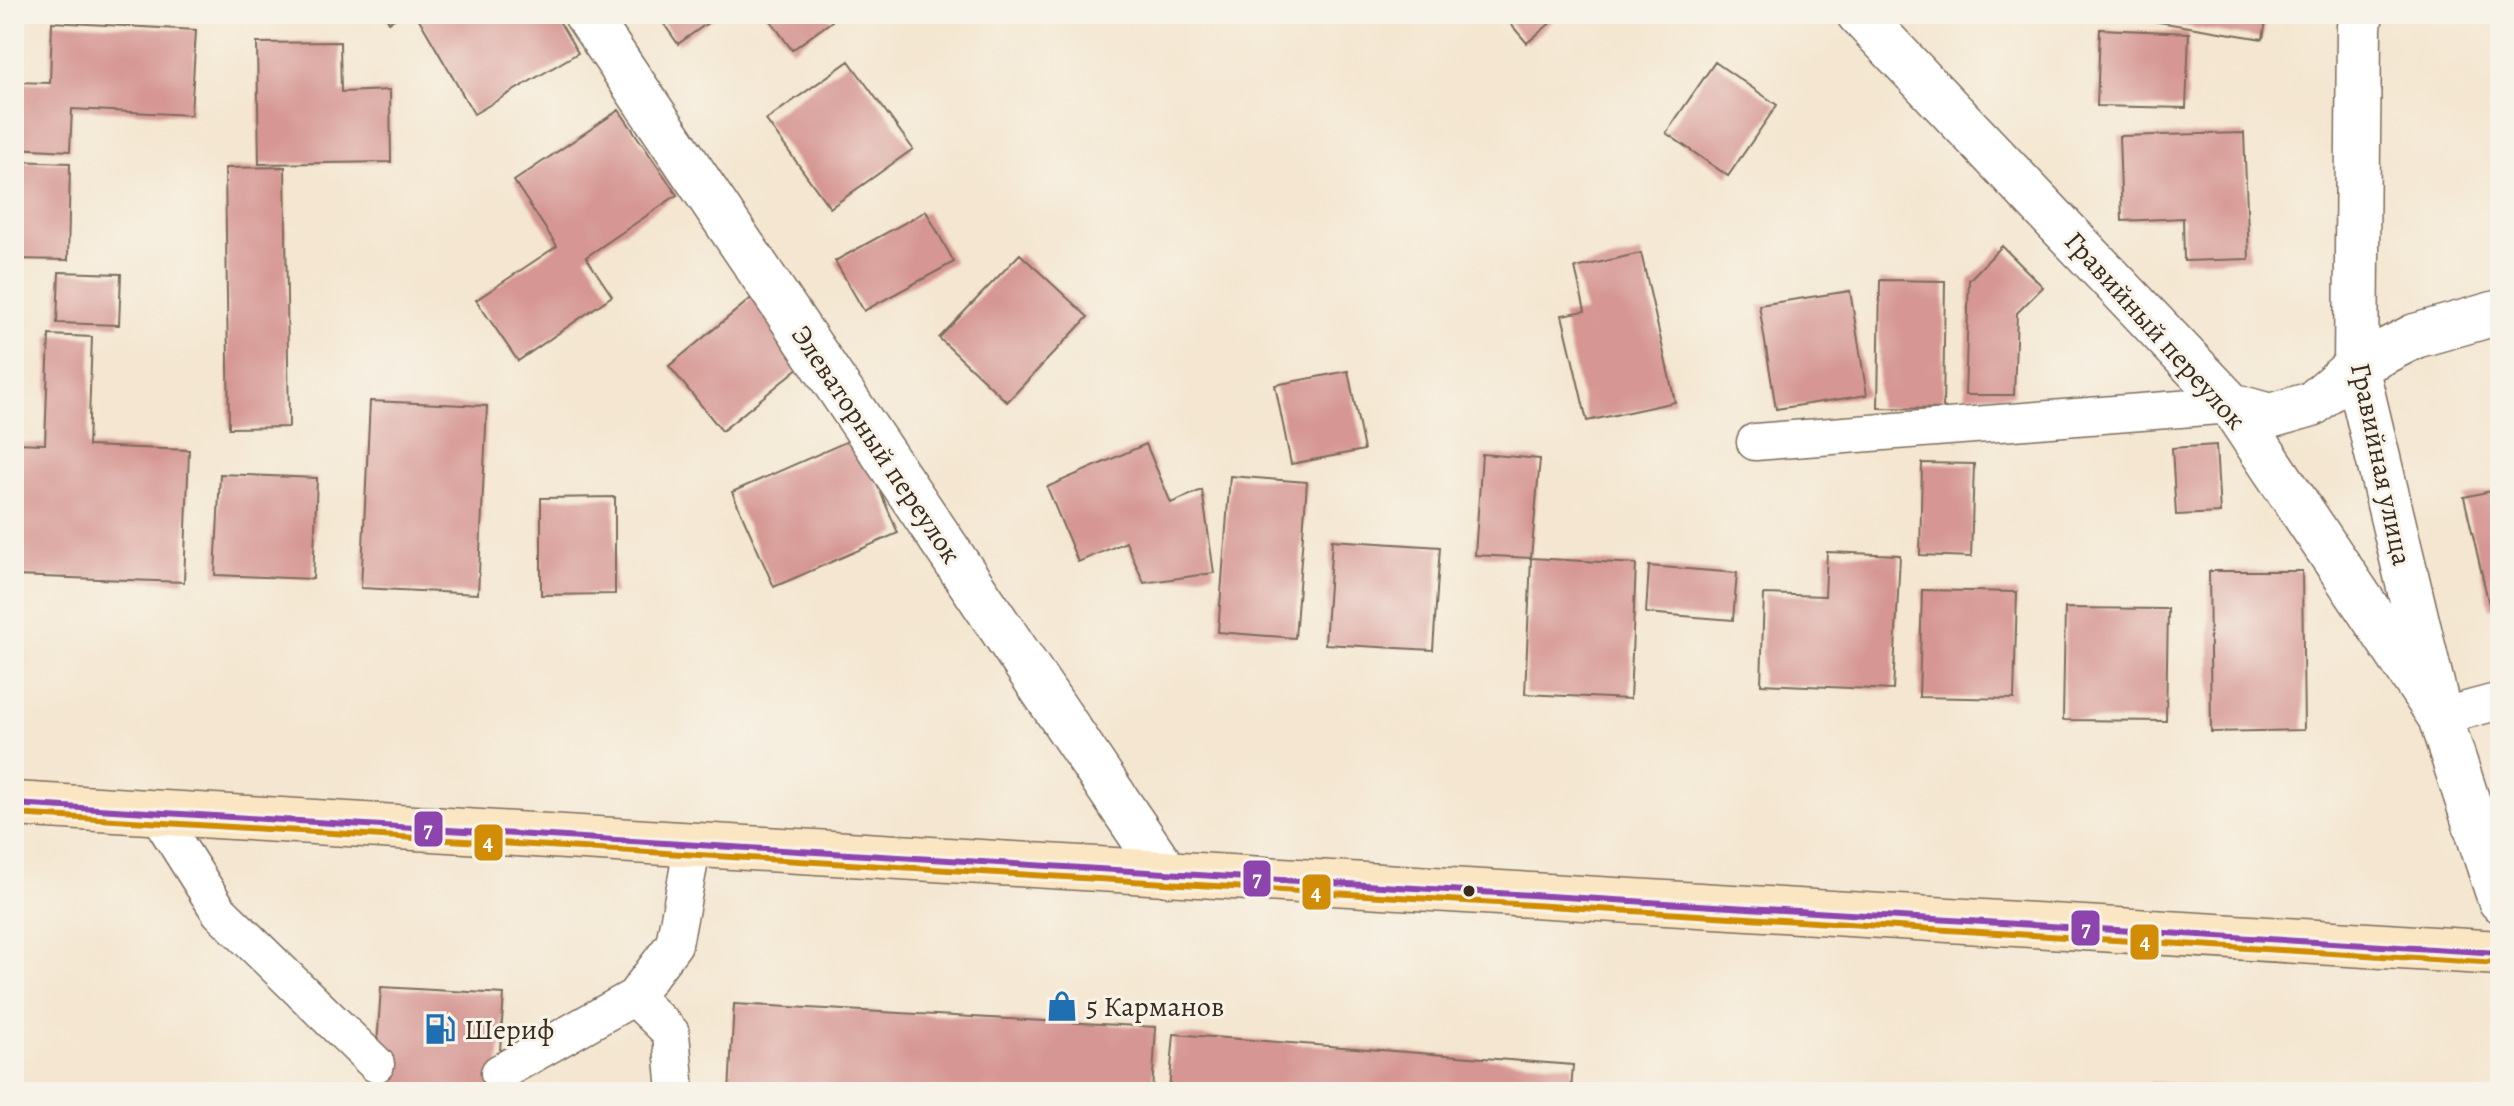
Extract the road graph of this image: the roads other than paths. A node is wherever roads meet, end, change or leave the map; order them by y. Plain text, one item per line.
1 (586, 14) edge
2 (1859, 14) edge
3 (2361, 14) edge
4 (2500, 312) edge
5 (2356, 366) junction
6 (2231, 405) junction
7 (1755, 442) dead end
8 (2500, 701) edge
9 (2440, 717) junction
10 (14, 804) edge
11 (157, 813) junction
12 (693, 845) junction
13 (1167, 874) junction
14 (2500, 900) edge
15 (2500, 953) edge
16 (634, 997) junction
17 (376, 1064) dead end
18 (499, 1073) dead end
19 (676, 1092) edge

1 - 13 street, Элеваторный переулок
2 - 6 street, Гравийный переулок
3 - 5 street, Гравийная улица
4 - 5 street
5 - 6 street
5 - 9 street, Гравийная улица
6 - 7 lane
6 - 9 street, Гравийный переулок
8 - 9 lane
9 - 14 street, Гравийная улица
10 - 11 street
11 - 12 street
11 - 17 lane
12 - 13 street
12 - 16 lane
13 - 15 street
16 - 18 lane
16 - 19 lane

